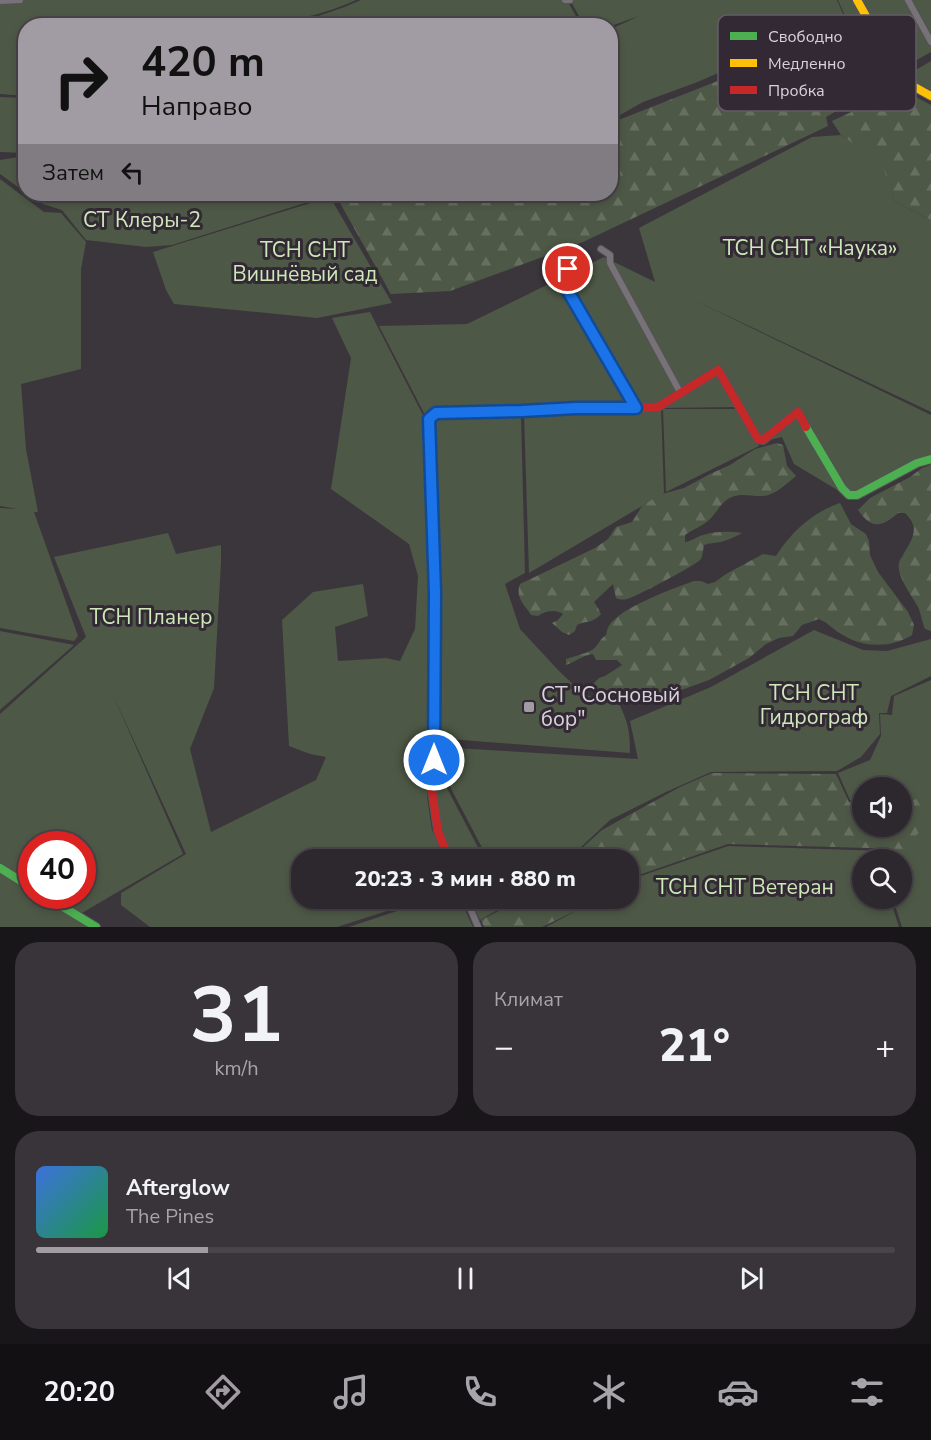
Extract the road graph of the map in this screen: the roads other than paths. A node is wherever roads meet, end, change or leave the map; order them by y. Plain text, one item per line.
1 (20, 0) edge
2 (565, 0) edge
3 (570, 0) edge
4 (857, 0) edge
5 (908, 0) edge
6 (0, 2) edge
7 (865, 15) edge
8 (931, 42) edge
9 (916, 88) edge
10 (931, 96) edge
11 (601, 249) dead end
12 (557, 259) dead end
13 (681, 394) junction
14 (636, 408) junction
15 (931, 459) edge
16 (445, 849) edge
17 (0, 868) edge
18 (18, 879) edge
19 (66, 909) edge
20 (471, 909) edge
21 (96, 927) edge
22 (478, 927) edge

1 - 6 street
2 - 3 street
4 - 7 street
5 - 8 street
9 - 10 street
11 - 13 street
12 - 14 street
13 - 14 street
13 - 15 street
14 - 16 street
17 - 18 street
19 - 21 street
20 - 22 street

